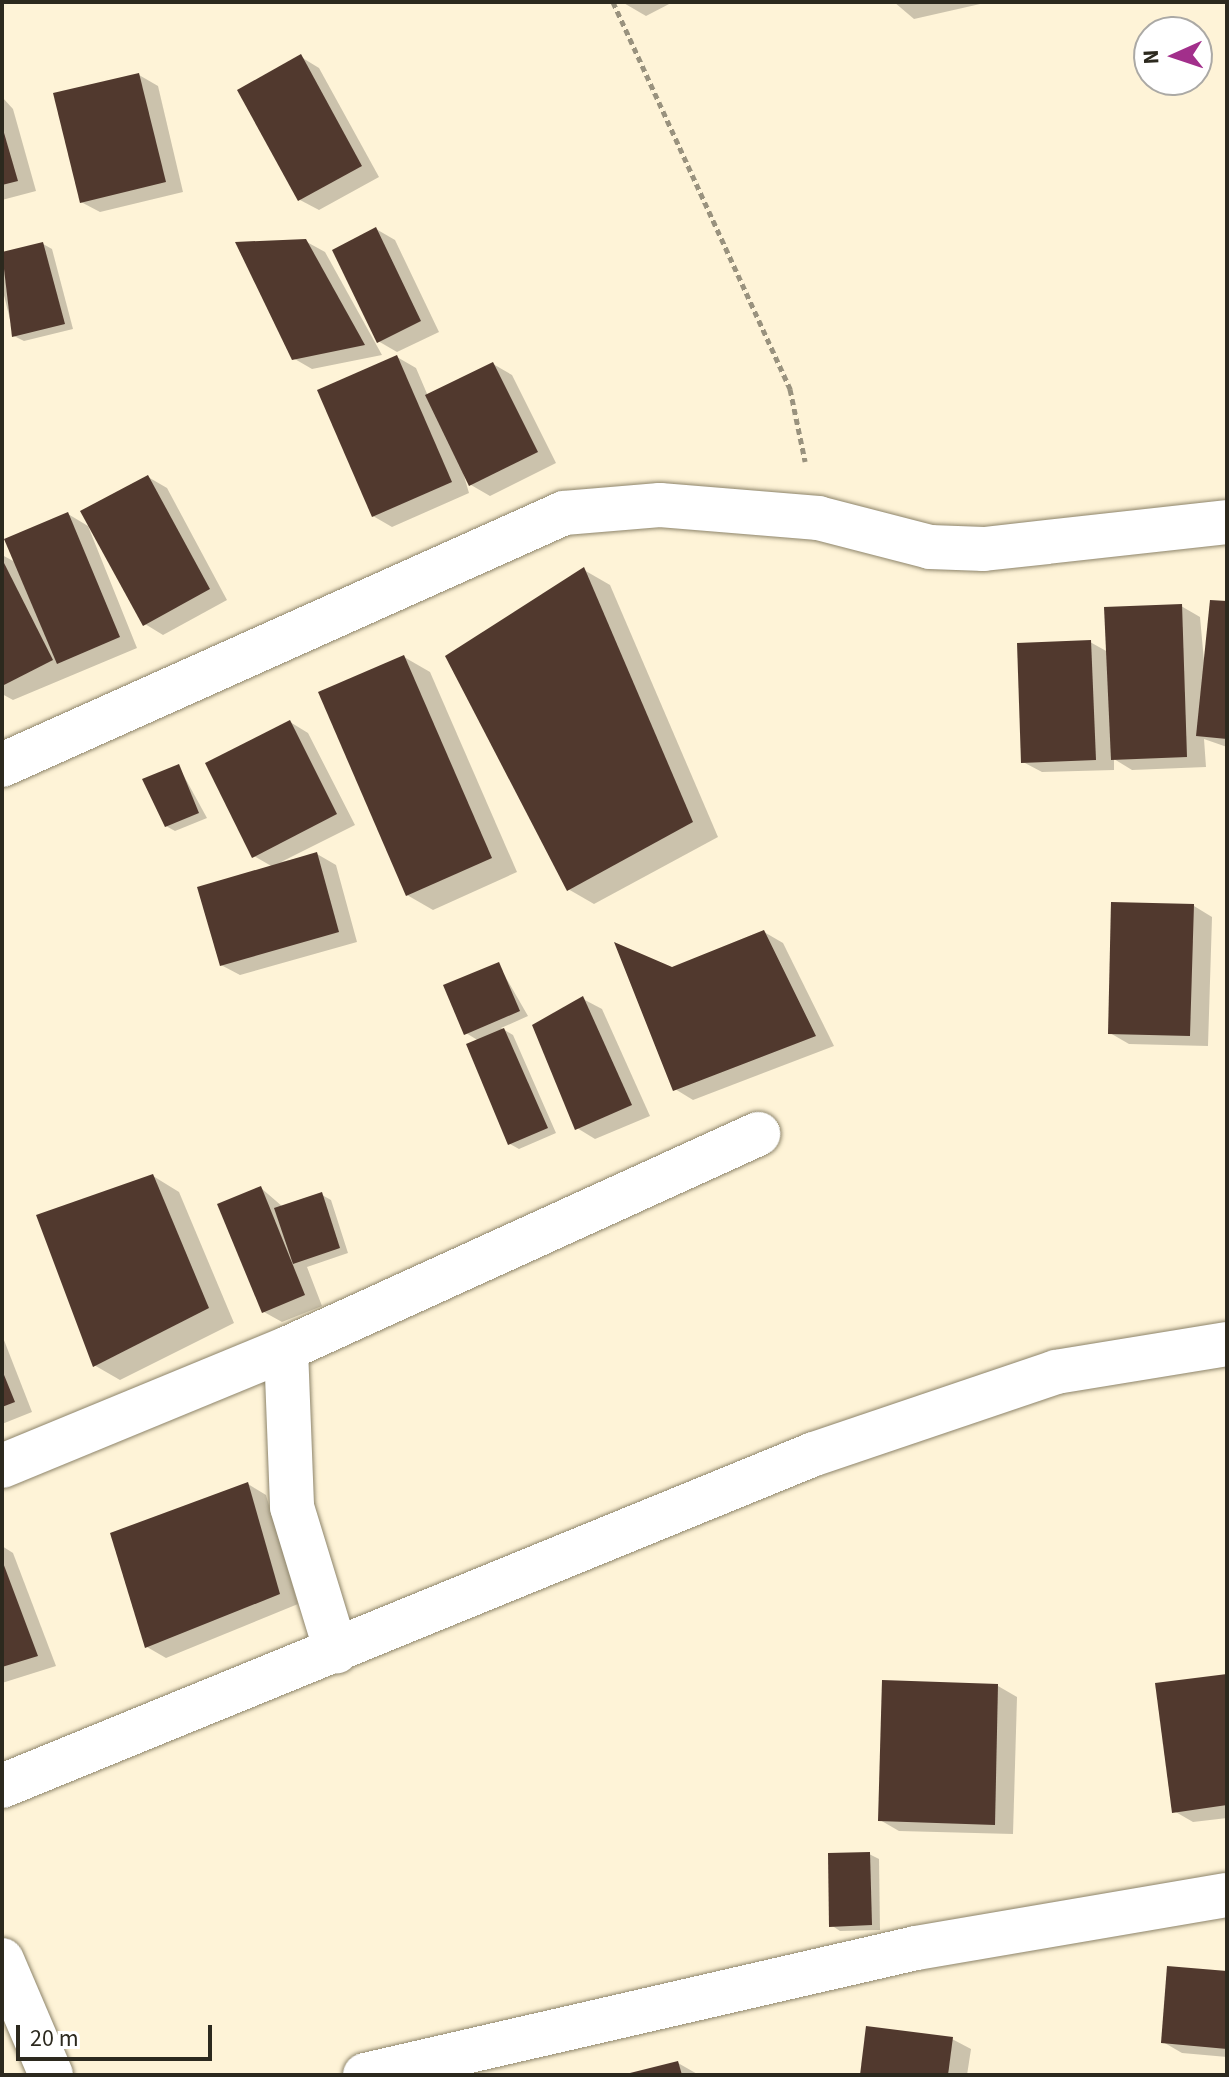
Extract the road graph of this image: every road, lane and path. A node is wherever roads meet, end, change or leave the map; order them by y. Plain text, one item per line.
1 (613, 2) edge
2 (818, 518) junction
3 (1227, 522) edge
4 (2, 765) edge
5 (758, 1134) dead end
6 (1227, 1344) edge
7 (286, 1349) junction
8 (2, 1466) edge
9 (336, 1651) junction
10 (2, 1786) edge
11 (1227, 1895) edge
12 (2, 1960) edge
13 (51, 2075) edge
14 (365, 2075) edge

1 - 2 path
2 - 3 street
2 - 4 street
5 - 7 street
6 - 9 street
7 - 8 street
7 - 9 street
9 - 10 street
11 - 14 street
12 - 13 street

